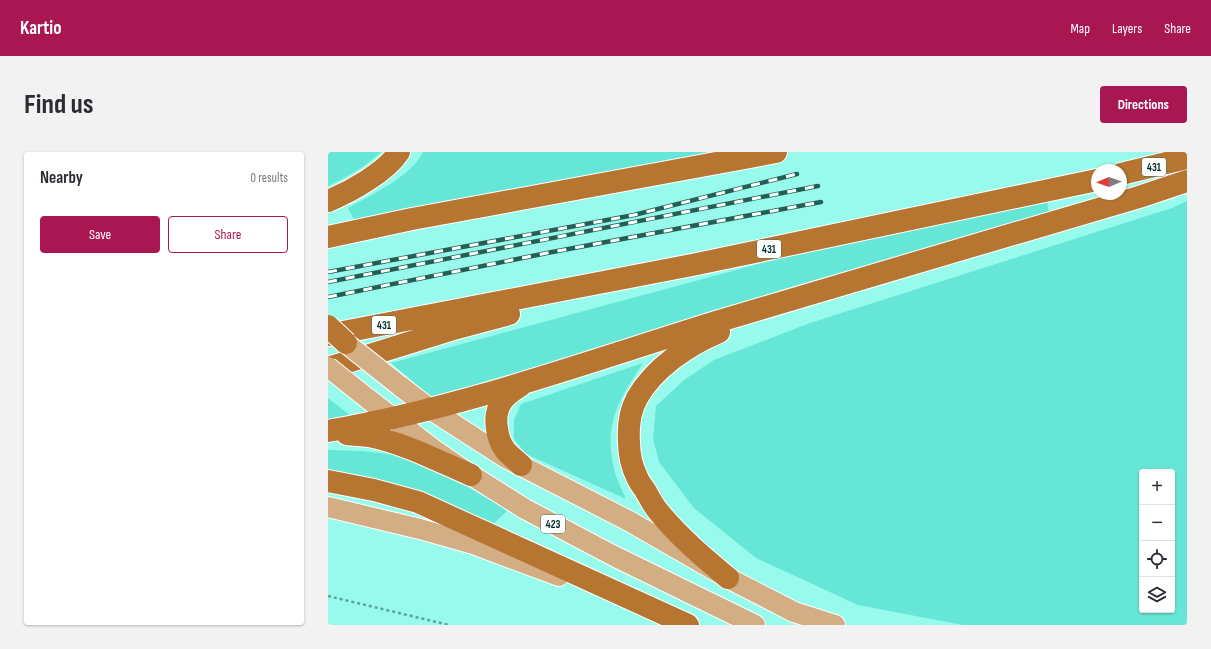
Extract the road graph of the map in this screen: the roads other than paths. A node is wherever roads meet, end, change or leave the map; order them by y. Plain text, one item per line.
1 (399, 152) edge
2 (776, 152) edge
3 (1187, 158) edge
4 (1127, 173) edge
5 (1091, 181) edge
6 (1187, 181) edge
7 (328, 201) edge
8 (328, 236) edge
9 (692, 265) junction
10 (797, 298) junction
11 (328, 327) edge
12 (337, 339) edge
13 (328, 367) edge
14 (522, 384) junction
15 (430, 409) junction
16 (392, 418) junction
17 (328, 433) edge
18 (520, 465) junction
19 (470, 476) junction
20 (328, 480) edge
21 (328, 507) edge
22 (728, 578) junction
23 (688, 625) edge
24 (755, 625) edge
25 (835, 625) edge

1 - 7 highway
2 - 8 highway
3 - 4 highway, 431
5 - 9 highway, 431
6 - 10 highway
9 - 12 highway, 431
9 - 13 highway
10 - 14 highway
10 - 22 highway
11 - 12 highway, bridge
12 - 15 main road, bridge
13 - 16 main road, 423, bridge
14 - 15 highway
14 - 18 highway
15 - 16 highway
15 - 18 main road
16 - 17 highway
16 - 19 main road, 423
17 - 19 highway
18 - 22 main road
19 - 24 main road, 423
20 - 23 highway
21 - 23 main road
22 - 25 main road

